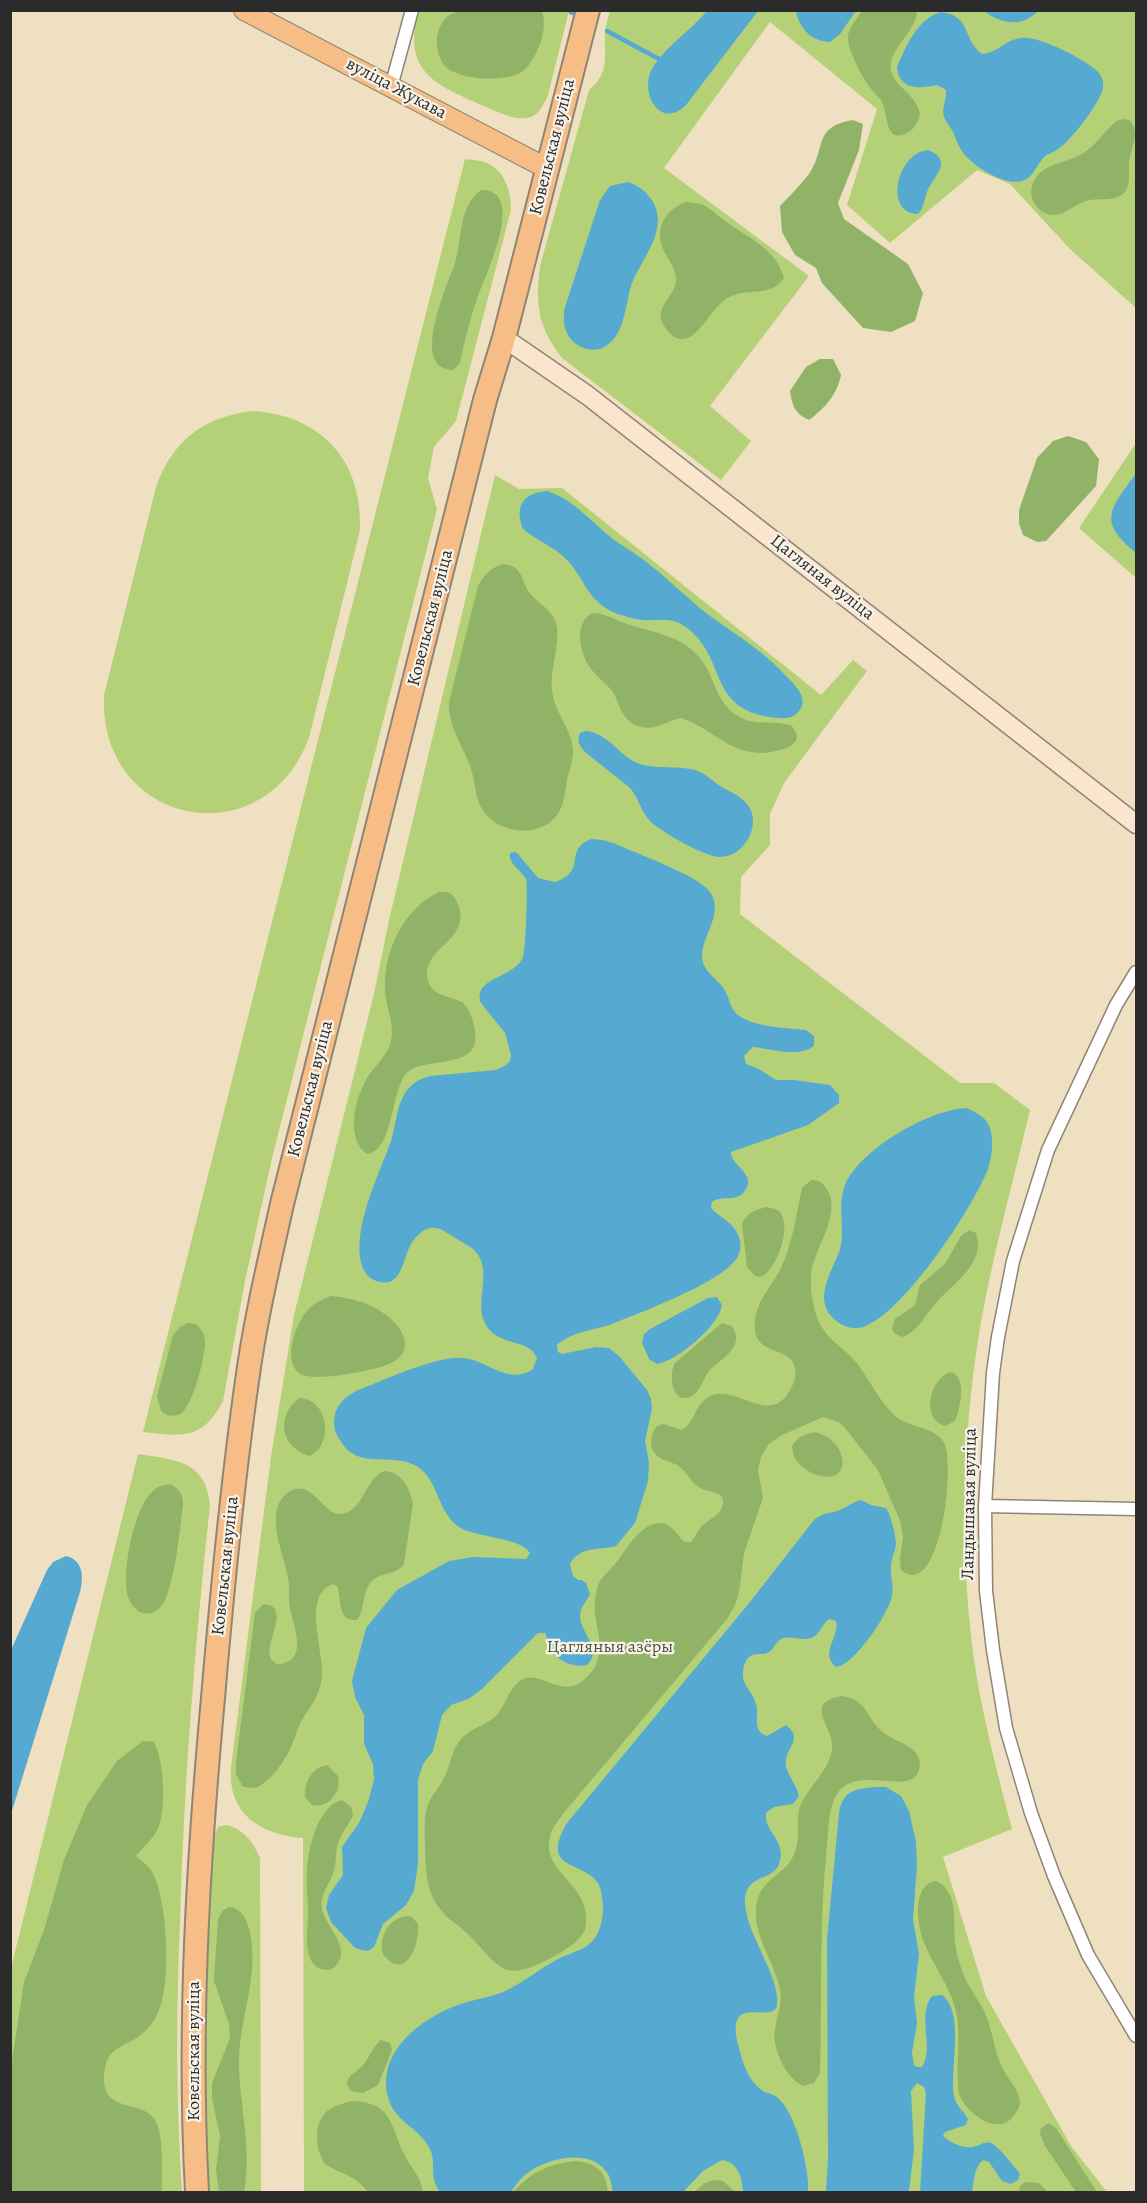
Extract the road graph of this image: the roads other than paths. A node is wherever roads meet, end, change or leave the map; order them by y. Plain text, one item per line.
1 (244, 10) edge
2 (412, 10) edge
3 (588, 10) edge
4 (391, 87) junction
5 (548, 169) junction
6 (504, 338) junction
7 (1137, 824) edge
8 (1137, 972) edge
9 (985, 1506) junction
10 (1137, 1509) edge
11 (1137, 2036) edge
12 (197, 2193) edge

1 - 4 main road, вуліца Жукава
2 - 4 street
3 - 5 highway, Ковельская вуліца
4 - 5 main road, вуліца Жукава
5 - 6 highway, Ковельская вуліца
6 - 7 street, Цагляная вуліца
6 - 12 highway, Ковельская вуліца
8 - 9 street, Ландышавая вуліца
9 - 10 street
9 - 11 street, Ландышавая вуліца

